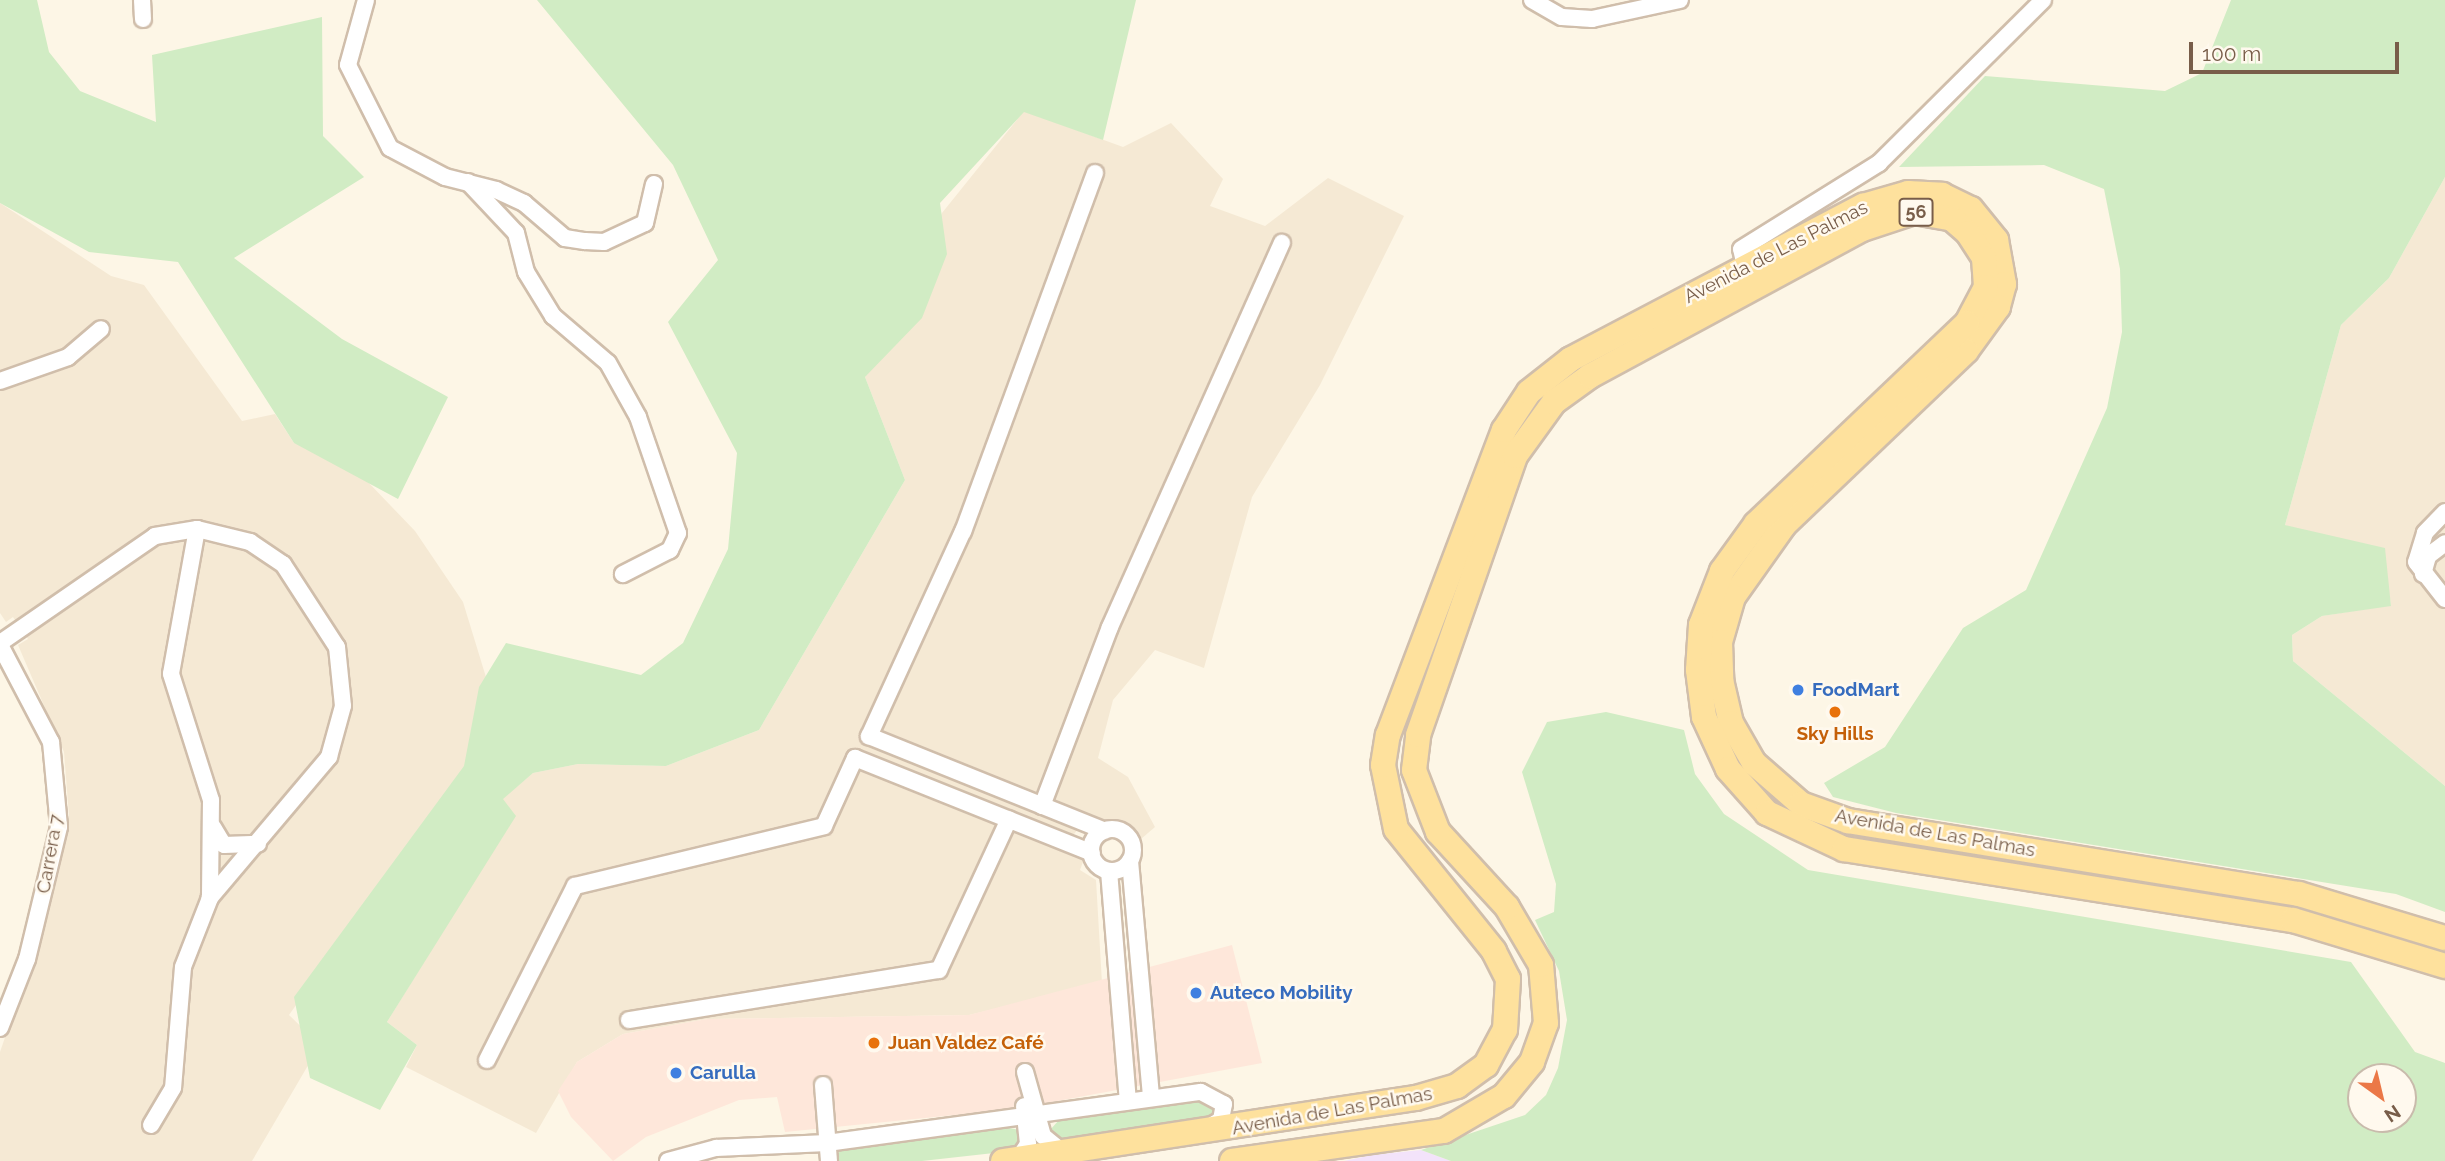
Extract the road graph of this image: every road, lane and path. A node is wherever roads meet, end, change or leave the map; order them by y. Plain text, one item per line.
1 (142, 0) edge
2 (366, 0) edge
3 (1532, 0) edge
4 (1679, 0) edge
5 (2043, 0) edge
6 (1658, 4) edge
7 (143, 19) dead end
8 (1095, 173) dead end
9 (467, 182) junction
10 (654, 184) dead end
11 (1282, 243) dead end
12 (1745, 266) junction
13 (102, 328) dead end
14 (0, 381) edge
15 (2445, 512) edge
16 (197, 529) junction
17 (2445, 543) edge
18 (2423, 574) junction
19 (623, 575) dead end
20 (2445, 599) edge
21 (0, 644) edge
22 (1042, 806) junction
23 (1009, 819) junction
24 (213, 827) junction
25 (1105, 831) junction
26 (258, 844) junction
27 (1091, 853) junction
28 (1130, 861) junction
29 (1109, 871) junction
30 (209, 898) junction
31 (2445, 938) edge
32 (2445, 966) edge
33 (629, 1020) dead end
34 (0, 1028) edge
35 (487, 1060) dead end
36 (1020, 1072) dead end
37 (823, 1085) dead end
38 (1151, 1098) junction
39 (1128, 1101) junction
40 (1031, 1114) junction
41 (151, 1125) dead end
42 (1191, 1135) junction
43 (827, 1143) junction
44 (1063, 1152) junction
45 (1011, 1160) edge
46 (668, 1161) edge
47 (829, 1161) edge
48 (1232, 1161) edge

1 - 7 street
2 - 9 street
3 - 6 street
4 - 6 street
5 - 12 street
8 - 22 street
9 - 10 street
9 - 19 street
11 - 22 street
12 - 31 main road, Avenida de Las Palmas / 56
12 - 42 main road, Avenida de Las Palmas / 56
13 - 14 street
15 - 18 street
16 - 21 street
16 - 24 street
16 - 26 street
17 - 18 street
18 - 20 street
21 - 34 street, Carrera 7
22 - 25 street
23 - 27 street
23 - 33 street
23 - 35 street
24 - 26 street
24 - 30 street
25 - 27 street
25 - 28 street
26 - 30 street
27 - 29 street
28 - 29 street
28 - 38 street
29 - 39 street
30 - 41 street
32 - 48 main road, Avenida de Las Palmas / 56
36 - 40 street
37 - 43 street
38 - 39 street
38 - 42 street
39 - 40 street
40 - 43 street
40 - 44 street
40 - 45 street
42 - 44 main road, Avenida de Las Palmas / 56
43 - 46 street
43 - 47 street
44 - 45 main road, Avenida de Las Palmas / 56

